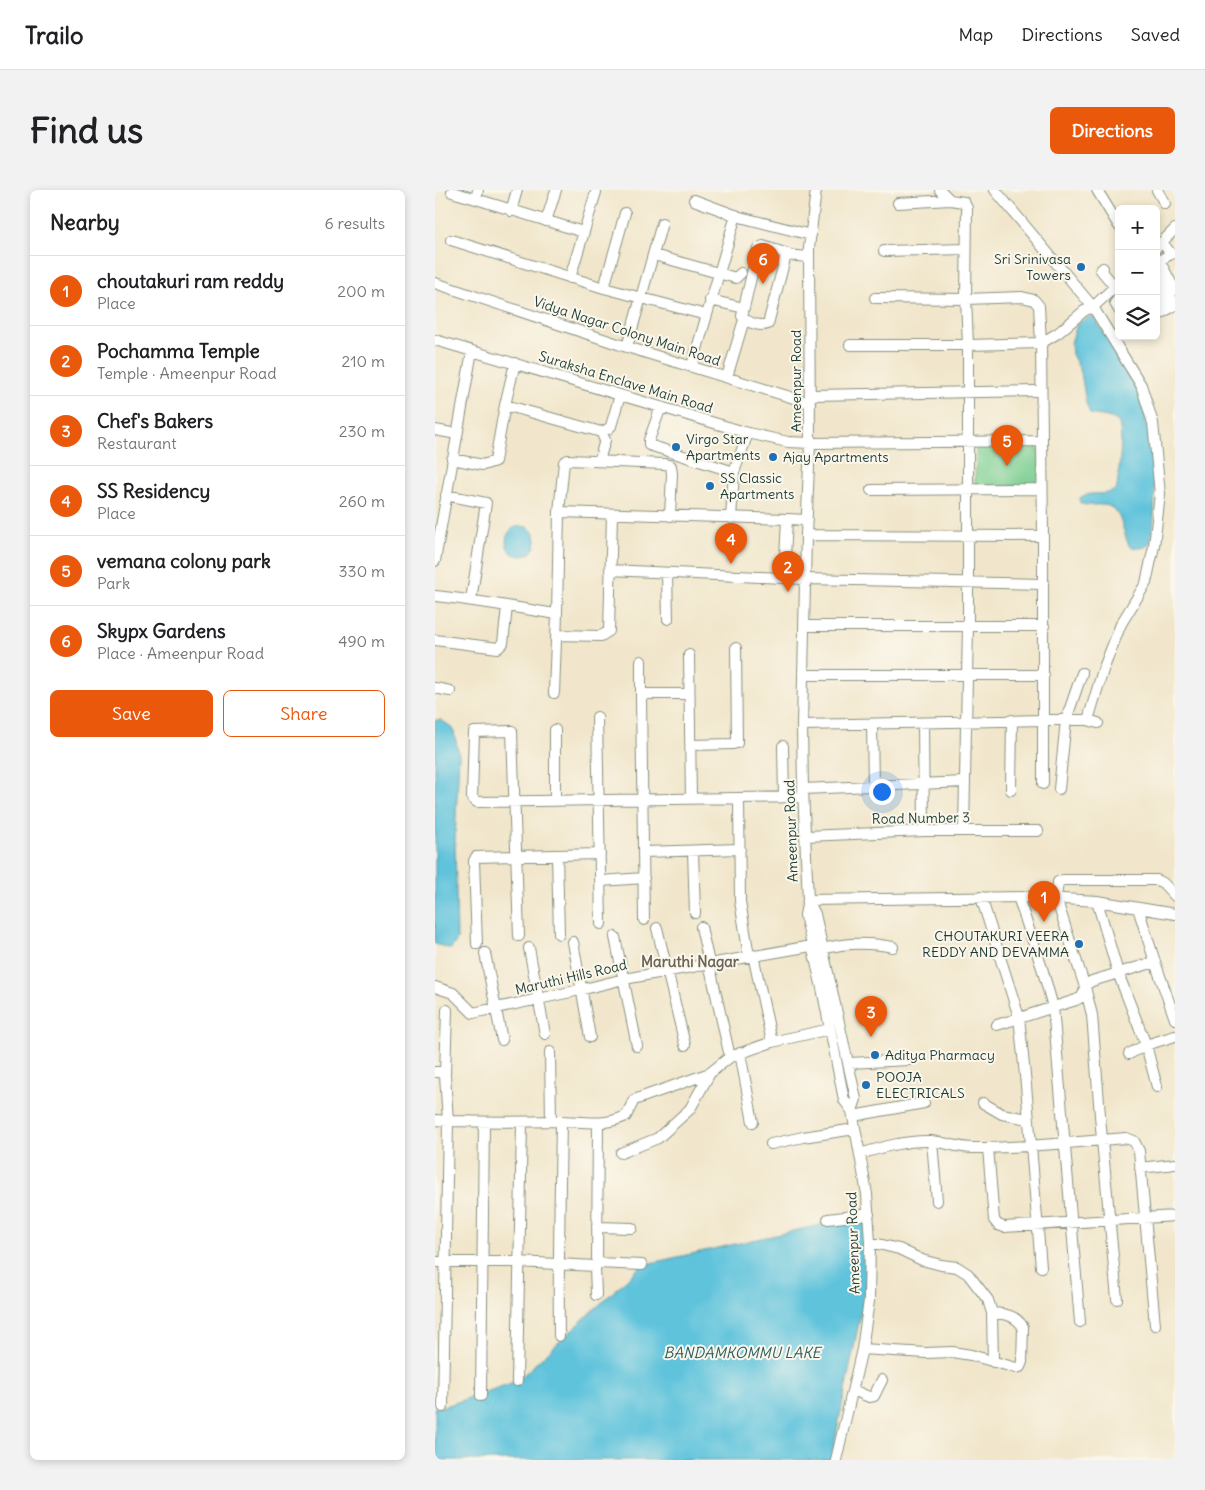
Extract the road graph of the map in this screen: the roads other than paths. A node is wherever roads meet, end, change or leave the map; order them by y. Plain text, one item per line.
1 (517, 190) edge
2 (556, 190) edge
3 (817, 190) edge
4 (940, 190) edge
5 (995, 190) edge
6 (1097, 190) edge
7 (1157, 190) edge
8 (452, 192) dead end
9 (596, 192) dead end
10 (477, 194) edge
11 (694, 200) dead end
12 (950, 200) junction
13 (898, 203) dead end
14 (1165, 204) dead end
15 (511, 211) junction
16 (625, 213) dead end
17 (735, 215) junction
18 (1115, 219) edge
19 (546, 222) junction
20 (663, 223) dead end
21 (1175, 229) edge
22 (583, 232) junction
23 (811, 235) junction
24 (451, 240) dead end
25 (1160, 244) edge
26 (1160, 246) edge
27 (966, 249) junction
28 (883, 251) dead end
29 (1173, 253) edge
30 (787, 254) junction
31 (653, 255) junction
32 (809, 257) junction
33 (1103, 268) dead end
34 (718, 273) junction
35 (741, 273) dead end
36 (569, 278) junction
37 (1160, 279) edge
38 (435, 283) edge
39 (1115, 283) edge
40 (1115, 287) edge
41 (604, 288) junction
42 (1175, 290) edge
43 (1160, 292) edge
44 (641, 298) junction
45 (875, 298) dead end
46 (966, 299) junction
47 (710, 300) junction
48 (1172, 306) edge
49 (744, 308) junction
50 (1089, 309) junction
51 (1160, 314) edge
52 (706, 315) junction
53 (743, 323) dead end
54 (1115, 336) edge
55 (435, 340) edge
56 (1118, 340) edge
57 (1041, 343) junction
58 (850, 345) dead end
59 (969, 345) junction
60 (627, 347) junction
61 (472, 351) junction
62 (515, 363) junction
63 (692, 366) junction
64 (727, 377) junction
65 (1035, 391) dead end
66 (968, 393) junction
67 (621, 395) junction
68 (811, 399) junction
69 (505, 406) junction
70 (661, 407) junction
71 (435, 430) edge
72 (601, 432) junction
73 (748, 433) junction
74 (457, 434) junction
75 (968, 441) junction
76 (1042, 441) junction
77 (810, 443) junction
78 (452, 459) junction
79 (599, 462) junction
80 (734, 472) junction
81 (968, 489) junction
82 (1043, 489) junction
83 (871, 490) dead end
84 (446, 496) junction
85 (559, 512) junction
86 (612, 514) junction
87 (670, 516) junction
88 (439, 517) edge
89 (731, 518) junction
90 (787, 519) junction
91 (807, 520) junction
92 (806, 535) junction
93 (967, 535) junction
94 (1043, 536) junction
95 (435, 557) edge
96 (610, 570) junction
97 (667, 573) junction
98 (784, 577) junction
99 (805, 579) junction
100 (967, 583) junction
101 (1043, 584) junction
102 (435, 596) edge
103 (471, 600) junction
104 (507, 607) junction
105 (557, 614) junction
106 (668, 619) dead end
107 (805, 626) junction
108 (967, 626) junction
109 (1043, 626) junction
110 (557, 634) junction
111 (435, 640) edge
112 (736, 648) dead end
113 (689, 654) dead end
114 (641, 660) dead end
115 (1082, 673) dead end
116 (803, 675) junction
117 (967, 675) junction
118 (1044, 675) junction
119 (435, 688) edge
120 (450, 691) dead end
121 (554, 694) dead end
122 (689, 694) junction
123 (641, 697) junction
124 (597, 717) dead end
125 (1012, 720) junction
126 (1043, 720) junction
127 (1067, 720) junction
128 (967, 722) junction
129 (923, 723) junction
130 (872, 724) junction
131 (802, 725) junction
132 (555, 730) dead end
133 (691, 745) junction
134 (783, 746) dead end
135 (965, 782) junction
136 (924, 784) junction
137 (1043, 784) dead end
138 (873, 786) junction
139 (1059, 789) dead end
140 (1011, 790) dead end
141 (803, 793) junction
142 (784, 797) junction
143 (739, 798) junction
144 (643, 799) junction
145 (691, 799) junction
146 (598, 800) junction
147 (515, 801) junction
148 (555, 801) junction
149 (964, 830) junction
150 (924, 831) junction
151 (1038, 831) dead end
152 (806, 836) junction
153 (740, 849) junction
154 (693, 851) junction
155 (644, 852) junction
156 (600, 854) junction
157 (517, 855) junction
158 (557, 855) junction
159 (644, 878) junction
160 (601, 881) junction
161 (1175, 896) edge
162 (981, 897) junction
163 (1018, 897) junction
164 (1056, 898) junction
165 (808, 900) junction
166 (1097, 901) junction
167 (1138, 908) junction
168 (695, 913) dead end
169 (1175, 914) edge
170 (644, 920) dead end
171 (601, 924) dead end
172 (701, 927) dead end
173 (657, 928) dead end
174 (559, 934) dead end
175 (519, 936) dead end
176 (615, 937) dead end
177 (573, 942) dead end
178 (477, 944) dead end
179 (811, 946) junction
180 (893, 947) dead end
181 (529, 948) dead end
182 (822, 949) junction
183 (485, 953) dead end
184 (751, 956) junction
185 (1155, 962) junction
186 (709, 964) junction
187 (667, 971) junction
188 (1118, 973) junction
189 (624, 979) junction
190 (435, 987) edge
191 (1085, 987) junction
192 (581, 990) junction
193 (538, 999) junction
194 (1053, 1007) junction
195 (496, 1009) junction
196 (447, 1010) dead end
197 (1019, 1017) junction
198 (1175, 1020) edge
199 (997, 1025) dead end
200 (830, 1029) junction
201 (545, 1034) dead end
202 (1175, 1036) edge
203 (590, 1037) dead end
204 (502, 1040) dead end
205 (772, 1042) junction
206 (685, 1045) dead end
207 (1146, 1045) junction
208 (637, 1046) dead end
209 (550, 1052) dead end
210 (1129, 1054) dead end
211 (735, 1055) junction
212 (836, 1058) junction
213 (848, 1060) junction
214 (909, 1060) dead end
215 (440, 1073) edge
216 (710, 1073) junction
217 (1157, 1087) dead end
218 (924, 1103) dead end
219 (983, 1103) dead end
220 (853, 1114) junction
221 (1028, 1119) junction
222 (435, 1120) edge
223 (449, 1121) junction
224 (556, 1121) junction
225 (484, 1122) junction
226 (522, 1122) junction
227 (753, 1122) dead end
228 (598, 1124) junction
229 (855, 1129) junction
230 (1102, 1140) junction
231 (931, 1141) junction
232 (1065, 1143) junction
233 (771, 1144) dead end
234 (1030, 1147) junction
235 (988, 1148) junction
236 (621, 1153) dead end
237 (860, 1154) junction
238 (1175, 1164) edge
239 (1140, 1168) junction
240 (937, 1201) dead end
241 (869, 1214) junction
242 (1175, 1216) edge
243 (1145, 1217) junction
244 (828, 1219) dead end
245 (1110, 1219) junction
246 (1071, 1223) junction
247 (1037, 1225) junction
248 (597, 1227) junction
249 (632, 1228) dead end
250 (870, 1242) junction
251 (440, 1262) edge
252 (482, 1262) junction
253 (518, 1262) junction
254 (558, 1264) junction
255 (596, 1264) junction
256 (641, 1265) dead end
257 (1041, 1267) dead end
258 (596, 1295) dead end
259 (1117, 1299) dead end
260 (993, 1313) junction
261 (1080, 1322) dead end
262 (1155, 1325) dead end
263 (559, 1336) dead end
264 (863, 1349) junction
265 (993, 1362) junction
266 (882, 1380) dead end
267 (517, 1381) dead end
268 (853, 1390) junction
269 (481, 1396) dead end
270 (443, 1407) dead end
271 (836, 1460) edge

1 - 15 street
2 - 19 street
3 - 23 street, Ameenpur Road
4 - 12 street
5 - 50 street
6 - 18 street
7 - 14 street
8 - 10 street
9 - 22 street
10 - 15 street
11 - 17 street
12 - 13 street
12 - 27 street
15 - 19 street
16 - 41 street
17 - 23 street
17 - 34 street
19 - 22 street
20 - 31 street
21 - 25 street
22 - 36 street
23 - 32 street, Ameenpur Road
24 - 36 street
26 - 29 street
27 - 28 street
27 - 46 street
29 - 42 street
30 - 32 street
30 - 49 street
30 - 49 street
31 - 34 street
31 - 44 street
32 - 68 street, Ameenpur Road
33 - 39 street
34 - 35 street
34 - 47 street
36 - 41 street
37 - 48 street
38 - 60 street, Vidya Nagar Colony Main Road
40 - 50 street
41 - 44 street
43 - 48 street
44 - 52 street
44 - 60 street
45 - 46 street
46 - 57 street
46 - 59 street
47 - 49 street
47 - 52 street
48 - 51 street
50 - 54 street
50 - 57 street
52 - 63 street
53 - 64 street
55 - 61 street, Suraksha Enclave Main Road
56 - 127 street
57 - 59 street
57 - 76 street
58 - 59 street
59 - 66 street
60 - 63 street, Vidya Nagar Colony Main Road
61 - 62 street, Suraksha Enclave Main Road
61 - 74 street
62 - 67 street, Suraksha Enclave Main Road
62 - 69 street
63 - 64 street, Vidya Nagar Colony Main Road
64 - 68 street, Vidya Nagar Colony Main Road
65 - 66 street, Vidya Nagar Colony Main Road
66 - 68 street, Vidya Nagar Colony Main Road
66 - 75 street
67 - 70 street, Suraksha Enclave Main Road
67 - 72 street
68 - 77 street, Ameenpur Road
69 - 72 street
69 - 78 street
70 - 73 street, Suraksha Enclave Main Road
70 - 80 street
71 - 74 street
72 - 79 street
73 - 77 street, Suraksha Enclave Main Road
73 - 80 street
74 - 78 street
75 - 76 street, Suraksha Enclave Main Road
75 - 77 street, Suraksha Enclave Main Road
75 - 81 street
76 - 82 street
77 - 91 street, Ameenpur Road
78 - 84 street
79 - 85 street
79 - 87 street
80 - 89 street
81 - 82 street
81 - 83 street
81 - 93 street
82 - 94 street
84 - 88 street
84 - 103 street
85 - 86 street
85 - 105 street
86 - 87 street
86 - 96 street
87 - 89 street
88 - 95 street
89 - 90 street
90 - 91 street
90 - 98 street
91 - 92 street, Ameenpur Road
92 - 93 street
92 - 99 street, Ameenpur Road
93 - 94 street
93 - 100 street
94 - 101 street
96 - 97 street
96 - 110 street
97 - 98 street
97 - 106 street
98 - 99 street
99 - 100 street
99 - 107 street, Ameenpur Road
100 - 101 street
100 - 108 street
101 - 109 street
102 - 103 street
103 - 104 street
104 - 105 street
104 - 111 street
105 - 110 street
107 - 108 street
107 - 116 street, Ameenpur Road
108 - 109 street
108 - 117 street
109 - 118 street
110 - 121 street
112 - 133 street
113 - 122 street
114 - 123 street
115 - 127 street
116 - 117 street
116 - 131 street, Ameenpur Road
117 - 118 street
117 - 128 street
118 - 126 street
119 - 120 street
122 - 123 street
122 - 133 street
123 - 144 street
124 - 146 street
125 - 126 street
125 - 128 street
125 - 140 street
126 - 127 street
126 - 137 street
127 - 139 street
128 - 129 street
128 - 135 street
129 - 130 street
129 - 136 street
130 - 131 street
130 - 138 street
131 - 141 street, Ameenpur Road
132 - 148 street
133 - 145 street
134 - 142 street
135 - 136 street
135 - 149 street
136 - 138 street
136 - 150 street
138 - 141 street
141 - 142 street
141 - 152 street, Ameenpur Road
142 - 143 street
143 - 145 street
143 - 153 street
144 - 145 street
144 - 146 street
144 - 155 street
146 - 148 street
146 - 156 street
147 - 147 street
147 - 148 street
147 - 157 street
149 - 150 street, Road Number 3
149 - 151 street, Road Number 3
150 - 152 street, Road Number 3
152 - 165 street, Ameenpur Road
153 - 154 street
153 - 184 street
154 - 155 street
154 - 168 street
155 - 159 street
156 - 158 street
156 - 160 street
157 - 158 street
157 - 175 street
157 - 178 street
158 - 174 street
159 - 160 street
159 - 170 street
160 - 171 street
161 - 164 street
162 - 163 street
162 - 165 street
162 - 197 street
163 - 164 street
163 - 194 street
164 - 166 street
164 - 191 street
165 - 179 street
165 - 182 street, Ameenpur Road
166 - 167 street
166 - 188 street
167 - 169 street
167 - 185 street
172 - 186 street
173 - 187 street
176 - 189 street
177 - 192 street
179 - 184 street, Maruthi Hills Road
179 - 200 street
180 - 182 street
181 - 193 street
182 - 213 street, Ameenpur Road
183 - 195 street
184 - 186 street, Maruthi Hills Road
184 - 205 street
185 - 188 street
185 - 198 street
186 - 187 street, Maruthi Hills Road
186 - 211 street
187 - 189 street, Maruthi Hills Road
187 - 206 street
188 - 191 street
188 - 207 street
189 - 192 street, Maruthi Hills Road
189 - 208 street
190 - 195 street, Maruthi Hills Road
191 - 194 street
191 - 230 street
192 - 193 street, Maruthi Hills Road
192 - 203 street
193 - 195 street, Maruthi Hills Road
193 - 201 street
194 - 197 street
194 - 232 street
195 - 204 street
196 - 215 street
197 - 199 street
197 - 221 street
200 - 205 street
200 - 212 street
202 - 207 street
205 - 211 street
207 - 210 street
207 - 217 street
209 - 224 street
211 - 216 street
211 - 227 street
212 - 213 street
212 - 220 street
213 - 214 street
213 - 220 street, Ameenpur Road
215 - 223 street
216 - 228 street
216 - 236 street
218 - 220 street
219 - 221 street
220 - 229 street, Ameenpur Road
221 - 234 street
222 - 223 street
223 - 225 street
223 - 251 street
224 - 226 street
224 - 228 street
224 - 254 street
225 - 226 street
225 - 252 street
226 - 253 street
228 - 248 street
229 - 233 street
229 - 237 street, Ameenpur Road
230 - 232 street
230 - 239 street
230 - 245 street
231 - 235 street
231 - 237 street
231 - 240 street
232 - 234 street
232 - 246 street
234 - 235 street
234 - 247 street
235 - 247 street
237 - 241 street, Ameenpur Road
238 - 239 street
239 - 243 street
241 - 244 street
241 - 250 street, Ameenpur Road
242 - 243 street
243 - 245 street
243 - 262 street
245 - 246 street
245 - 259 street
246 - 247 street
246 - 261 street
247 - 257 street
248 - 249 street
248 - 255 street
250 - 260 street
250 - 264 street, Ameenpur Road
251 - 252 street
251 - 270 street
252 - 253 street
252 - 269 street
253 - 254 street
253 - 267 street
254 - 255 street
254 - 263 street
255 - 256 street
255 - 258 street
260 - 265 street
260 - 265 street
264 - 265 street
264 - 268 street, Ameenpur Road
266 - 268 street
268 - 271 street, Ameenpur Road

